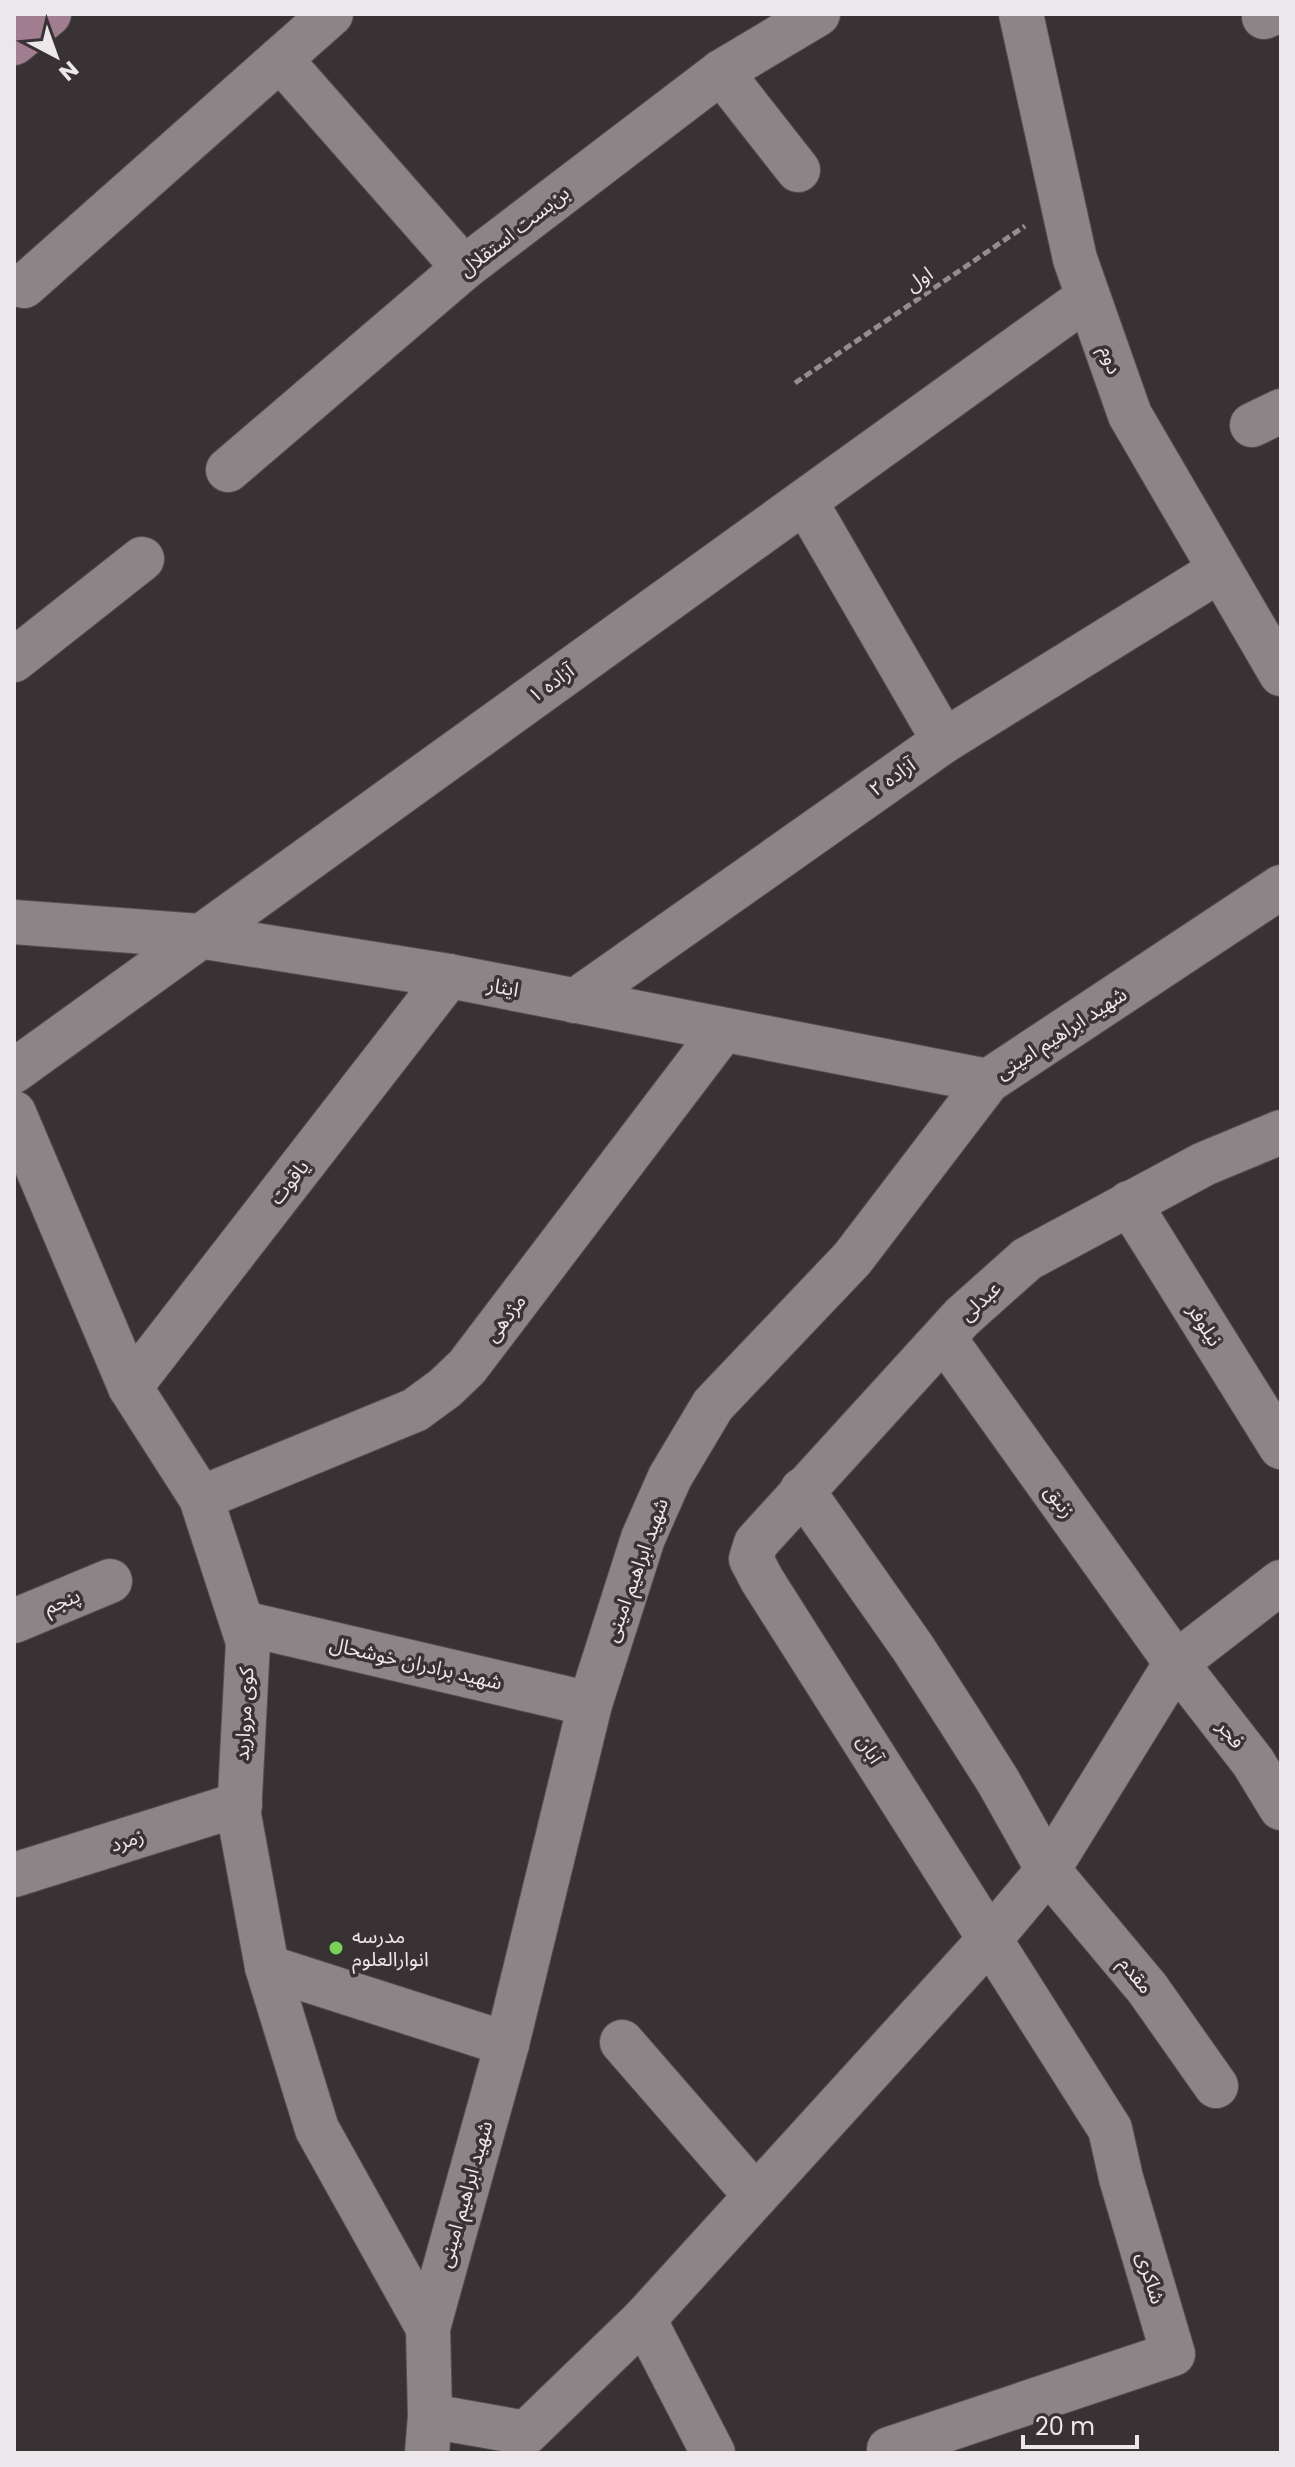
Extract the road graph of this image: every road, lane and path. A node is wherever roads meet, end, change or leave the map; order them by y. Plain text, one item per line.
1 (49, 14) edge
2 (331, 14) edge
3 (818, 14) edge
4 (1021, 14) edge
5 (14, 43) edge
6 (280, 59) junction
7 (721, 72) junction
8 (798, 170) dead end
9 (1062, 201) junction
10 (464, 268) junction
11 (24, 286) dead end
12 (1088, 297) junction
13 (795, 383) dead end
14 (228, 470) dead end
15 (805, 501) junction
16 (142, 559) dead end
17 (1220, 570) junction
18 (14, 660) edge
19 (1281, 674) edge
20 (944, 741) junction
21 (1281, 887) edge
22 (14, 922) edge
23 (199, 936) junction
24 (449, 976) junction
25 (575, 1001) junction
26 (723, 1030) junction
27 (14, 1071) edge
28 (988, 1081) junction
29 (14, 1113) edge
30 (1281, 1132) edge
31 (1129, 1203) junction
32 (944, 1338) junction
33 (130, 1387) junction
34 (1281, 1447) edge
35 (802, 1490) junction
36 (201, 1498) junction
37 (751, 1559) joint
38 (110, 1581) dead end
39 (1281, 1582) edge
40 (14, 1621) edge
41 (243, 1623) junction
42 (1176, 1663) junction
43 (590, 1704) junction
44 (240, 1804) junction
45 (1281, 1808) edge
46 (1048, 1870) junction
47 (14, 1875) edge
48 (990, 1939) junction
49 (267, 1967) junction
50 (622, 2042) dead end
51 (507, 2044) junction
52 (1216, 2086) dead end
53 (756, 2196) junction
54 (644, 2319) junction
55 (428, 2328) junction
56 (428, 2434) edge
57 (889, 2449) dead end
58 (709, 2452) edge

1 - 5 main road
2 - 6 street
3 - 7 street, بن‌بست استقلال
4 - 9 street, دوم
6 - 10 street
6 - 11 street
7 - 8 street
7 - 10 street, بن‌بست استقلال
9 - 12 street, دوم
9 - 13 path, اول
10 - 14 street, بن‌بست استقلال
12 - 15 street, آزاده ۱
12 - 17 street, دوم
15 - 20 street
15 - 23 street, آزاده ۱
16 - 18 street
17 - 19 street, دوم
17 - 20 street, آزاده ۲
20 - 25 street, آزاده ۲
21 - 28 street, شهید ابراهیم امینی
22 - 23 street, ایثار
23 - 24 street, ایثار
23 - 27 street, آزاده ۱
24 - 25 street, ایثار
24 - 33 street, یاقوت
25 - 26 street, ایثار
26 - 28 street, ایثار
26 - 36 street, مژدهی
28 - 43 street, شهید ابراهیم امینی
29 - 33 street, کوی مروارید
30 - 31 street, عبدلی
31 - 32 street, عبدلی
31 - 34 street, نیلوفر
32 - 35 street, عبدلی
32 - 42 street, زنبق
33 - 36 street, کوی مروارید
35 - 37 street, عبدلی
35 - 46 street, مقدم
36 - 41 street, کوی مروارید
37 - 48 street, آبان
38 - 40 street, پنجم
39 - 42 street
41 - 43 street, شهید برادران خوشحال
41 - 44 street, کوی مروارید
42 - 45 street, فجر
42 - 46 street
43 - 51 street, شهید ابراهیم امینی
44 - 47 street, زمرد
44 - 49 street, کوی مروارید
46 - 48 street
46 - 52 street, مقدم
48 - 53 street
48 - 57 street, شاکری
49 - 51 street
49 - 55 street, کوی مروارید
50 - 53 street
51 - 55 street, شهید ابراهیم امینی
53 - 54 street
54 - 56 street
54 - 58 street
55 - 56 street, شهید ابراهیم امینی

